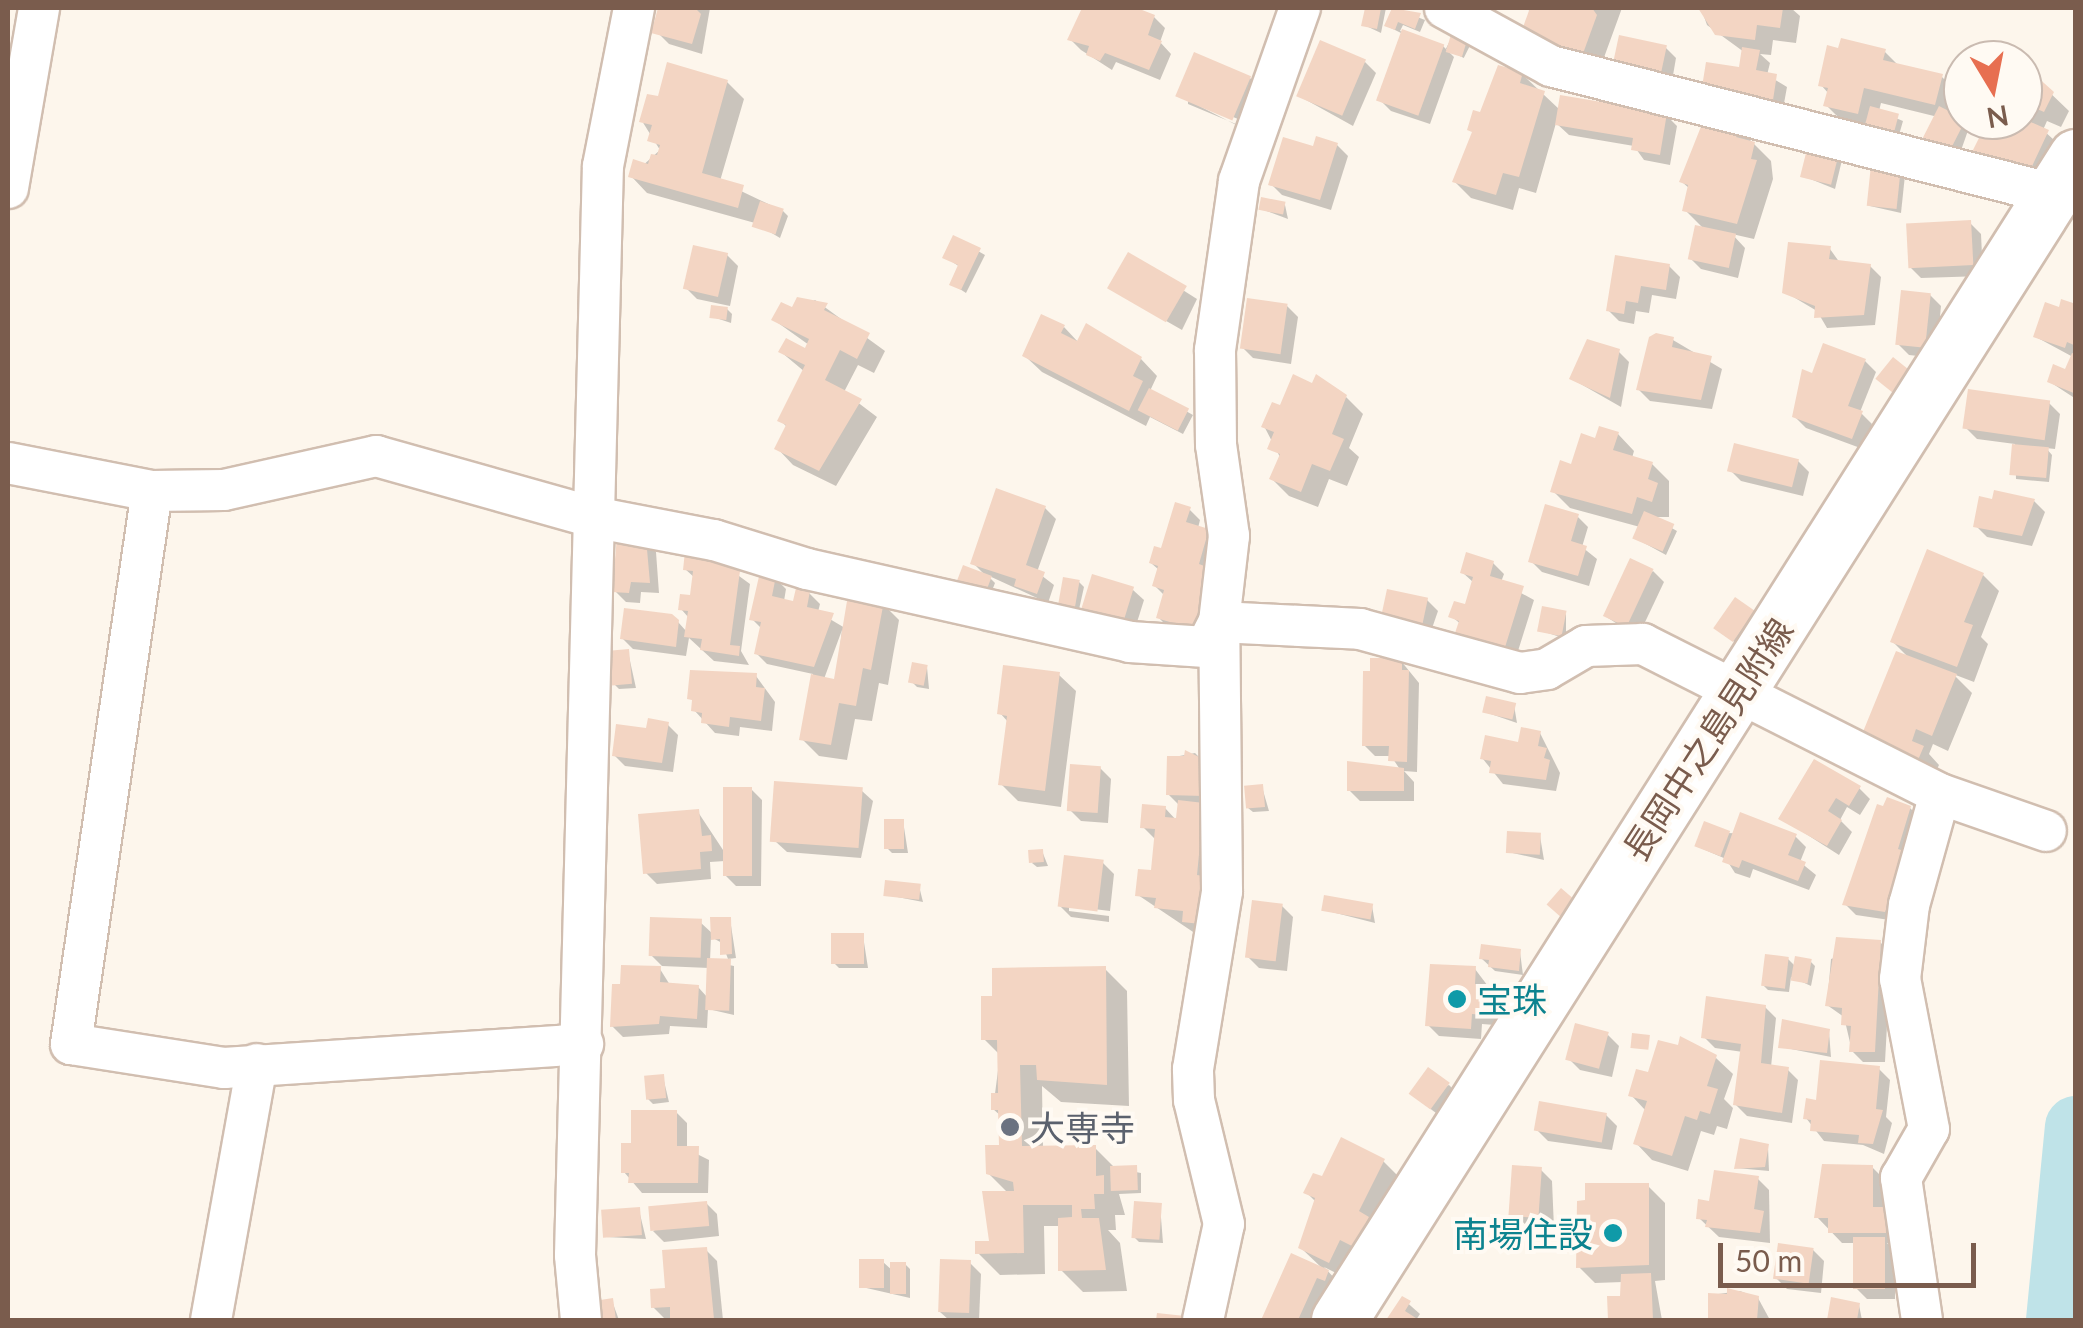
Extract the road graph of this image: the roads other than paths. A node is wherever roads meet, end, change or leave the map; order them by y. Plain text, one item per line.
1 (39, 8) edge
2 (634, 8) edge
3 (1300, 8) edge
4 (1445, 8) edge
5 (2064, 175) edge
6 (8, 188) edge
7 (8, 464) edge
8 (152, 491) junction
9 (593, 517) junction
10 (1219, 622) junction
11 (1736, 692) junction
12 (1940, 794) junction
13 (2046, 831) dead end
14 (583, 1044) junction
15 (257, 1064) junction
16 (211, 1320) edge
17 (581, 1320) edge
18 (1203, 1320) edge
19 (1339, 1320) edge
20 (1922, 1320) edge

1 - 6 street
2 - 9 street
3 - 10 street
4 - 5 street
5 - 11 main road, 長岡中之島見附線
7 - 8 street
8 - 9 street
8 - 15 street
9 - 10 street
9 - 14 street
10 - 11 street
10 - 18 street
11 - 12 street
11 - 19 main road, 長岡中之島見附線
12 - 13 street
12 - 20 street
14 - 15 street
14 - 17 street
15 - 16 street

